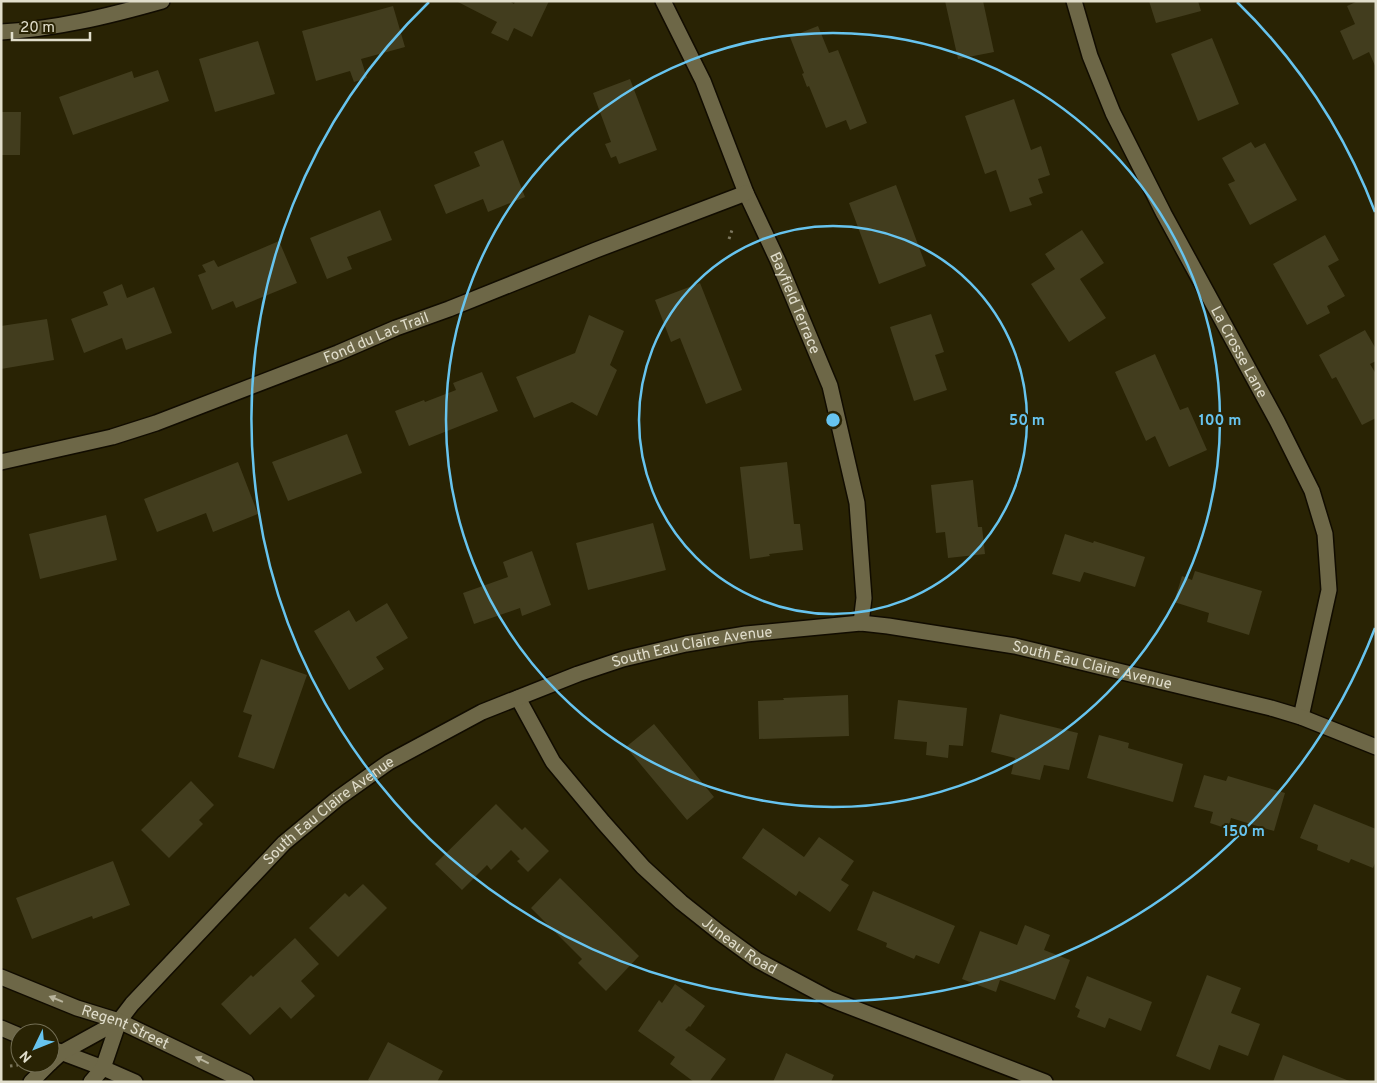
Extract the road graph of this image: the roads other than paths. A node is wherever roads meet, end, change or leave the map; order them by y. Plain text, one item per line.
1 (162, 1) edge
2 (663, 1) edge
3 (1074, 1) edge
4 (1, 32) edge
5 (746, 193) junction
6 (1, 462) edge
7 (862, 623) junction
8 (518, 698) junction
9 (1300, 717) junction
10 (1376, 747) edge
11 (1, 977) edge
12 (119, 1021) junction
13 (60, 1048) edge
14 (60, 1052) edge
15 (103, 1068) junction
16 (40, 1073) edge
17 (31, 1082) edge
18 (91, 1082) edge
19 (135, 1082) edge
20 (246, 1082) edge
21 (1044, 1082) edge

1 - 4 street
2 - 5 street, Bayfield Terrace
3 - 9 street, La Crosse Lane
5 - 6 street, Fond du Lac Trail
5 - 7 street, Bayfield Terrace
7 - 8 street, South Eau Claire Avenue
7 - 9 street, South Eau Claire Avenue
8 - 12 street, South Eau Claire Avenue
8 - 21 street, Juneau Road
9 - 10 street, South Eau Claire Avenue
12 -> 11 street, Regent Street
12 - 13 street
12 - 15 street
20 -> 12 street, Regent Street
14 - 15 street
15 - 18 street
15 - 19 street
16 - 17 street

